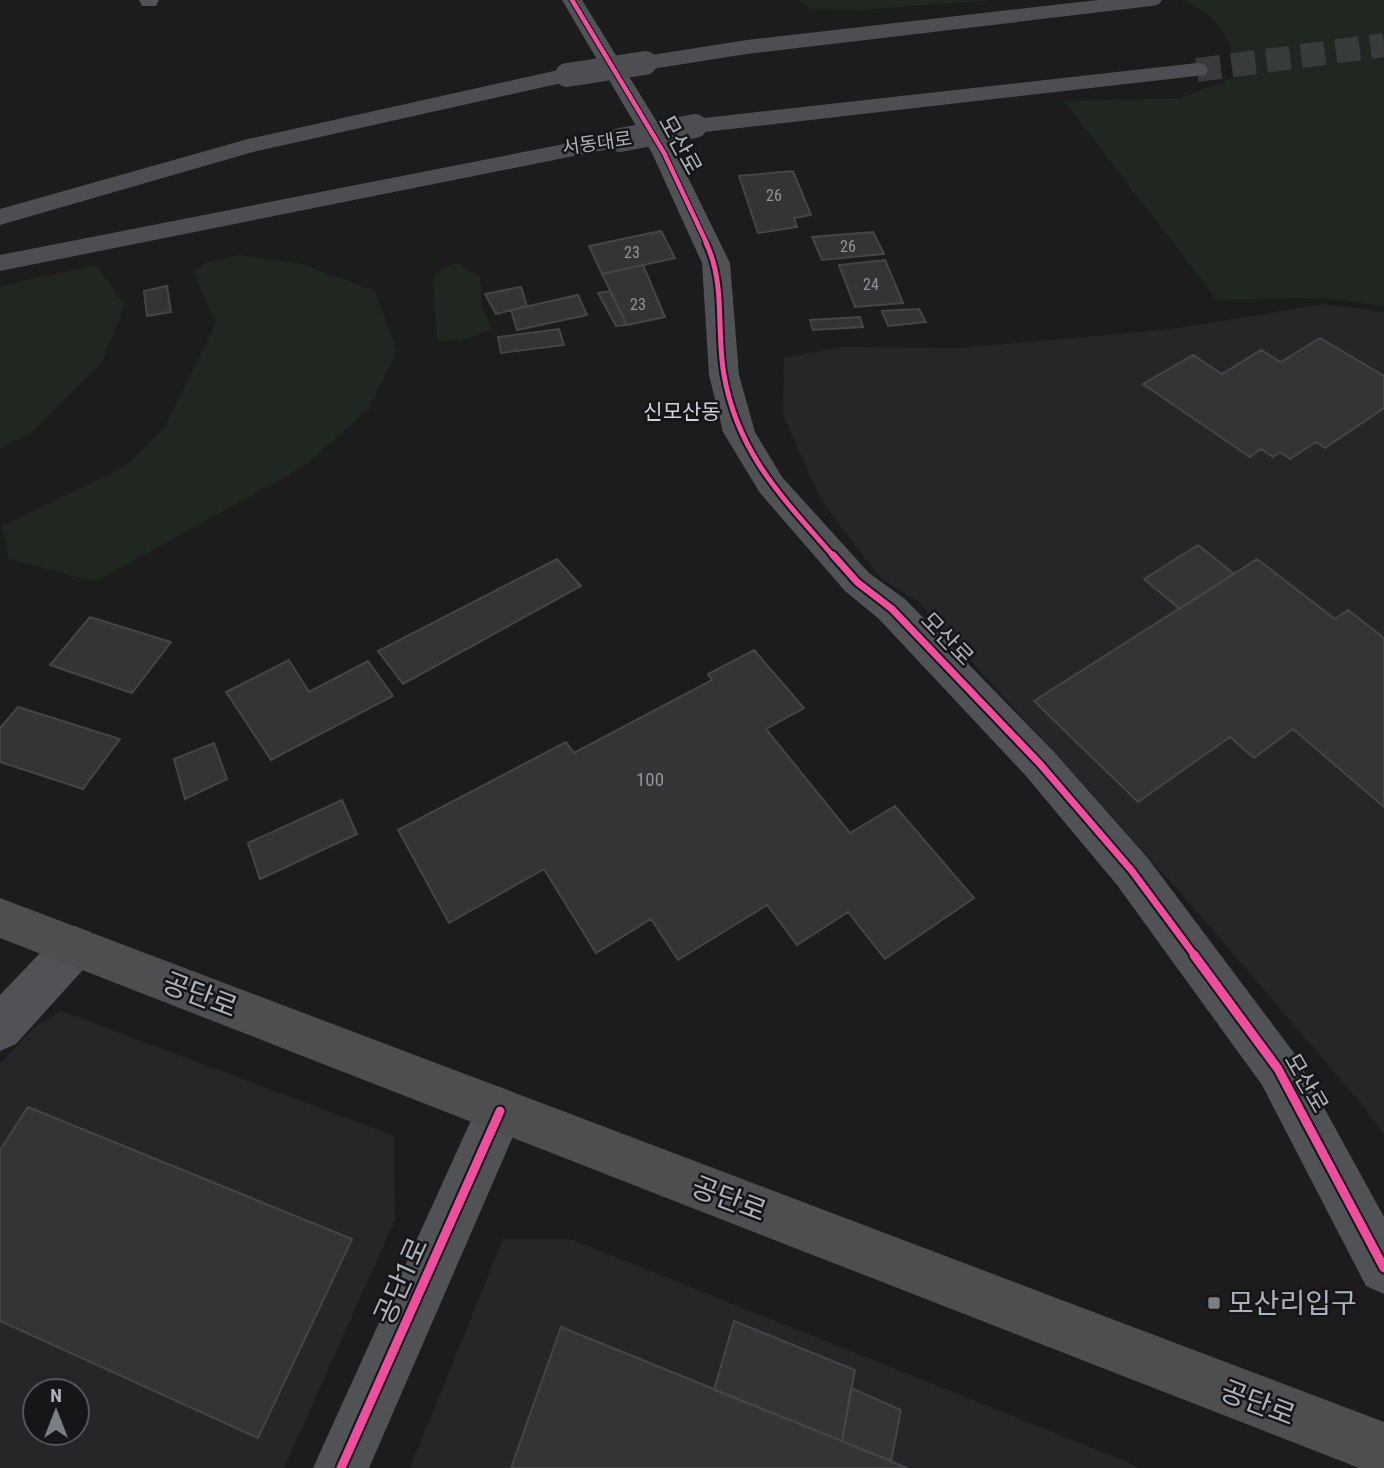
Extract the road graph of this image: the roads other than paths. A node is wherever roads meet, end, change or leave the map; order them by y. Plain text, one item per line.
1 (572, 0) edge
2 (1152, 0) edge
3 (1197, 70) tunnel mouth
4 (568, 75) junction
5 (620, 140) junction
6 (93, 167) dead end
7 (0, 216) edge
8 (0, 243) edge
9 (0, 263) edge
10 (0, 918) edge
11 (75, 947) junction
12 (0, 1028) edge
13 (500, 1111) junction
14 (1384, 1268) edge
15 (1384, 1450) edge
16 (341, 1468) edge

1 - 14 street, 모산로
2 - 4 highway, bridge
3 - 5 highway, 서동대로, bridge
4 - 6 highway
4 - 7 highway
5 - 8 highway, 서동대로
5 - 9 highway
10 - 11 main road, 공단로
11 - 12 street
11 - 13 main road, 공단로
13 - 15 main road, 공단로
13 - 16 street, 공단1로

